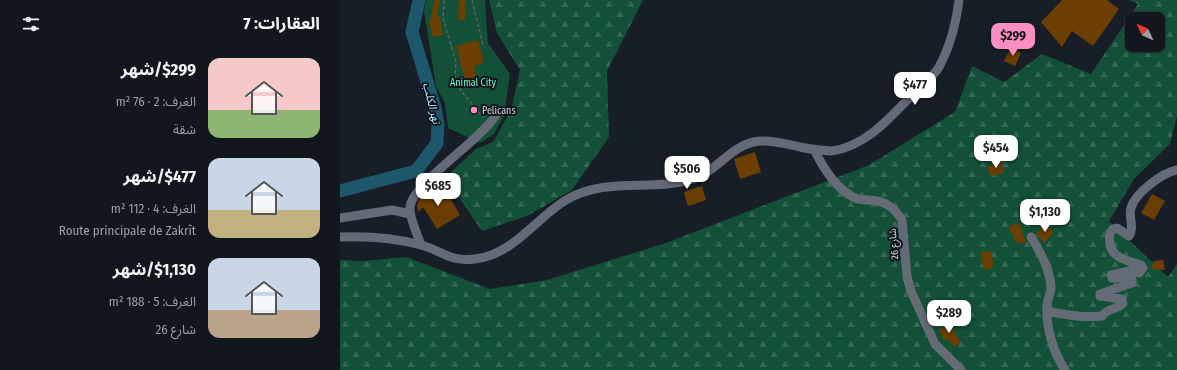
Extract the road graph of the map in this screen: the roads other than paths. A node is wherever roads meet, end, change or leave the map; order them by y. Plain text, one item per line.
1 (959, 0) edge
2 (496, 115) dead end
3 (814, 149) junction
4 (1177, 170) edge
5 (410, 214) junction
6 (340, 218) edge
7 (340, 237) edge
8 (1031, 237) dead end
9 (421, 246) junction
10 (1047, 311) junction
11 (960, 370) edge
12 (1064, 370) edge

1 - 3 street
2 - 5 street
3 - 9 street
3 - 11 street, شارع 26
4 - 10 street
5 - 6 street
5 - 9 street
7 - 9 street
8 - 10 street
10 - 12 street

